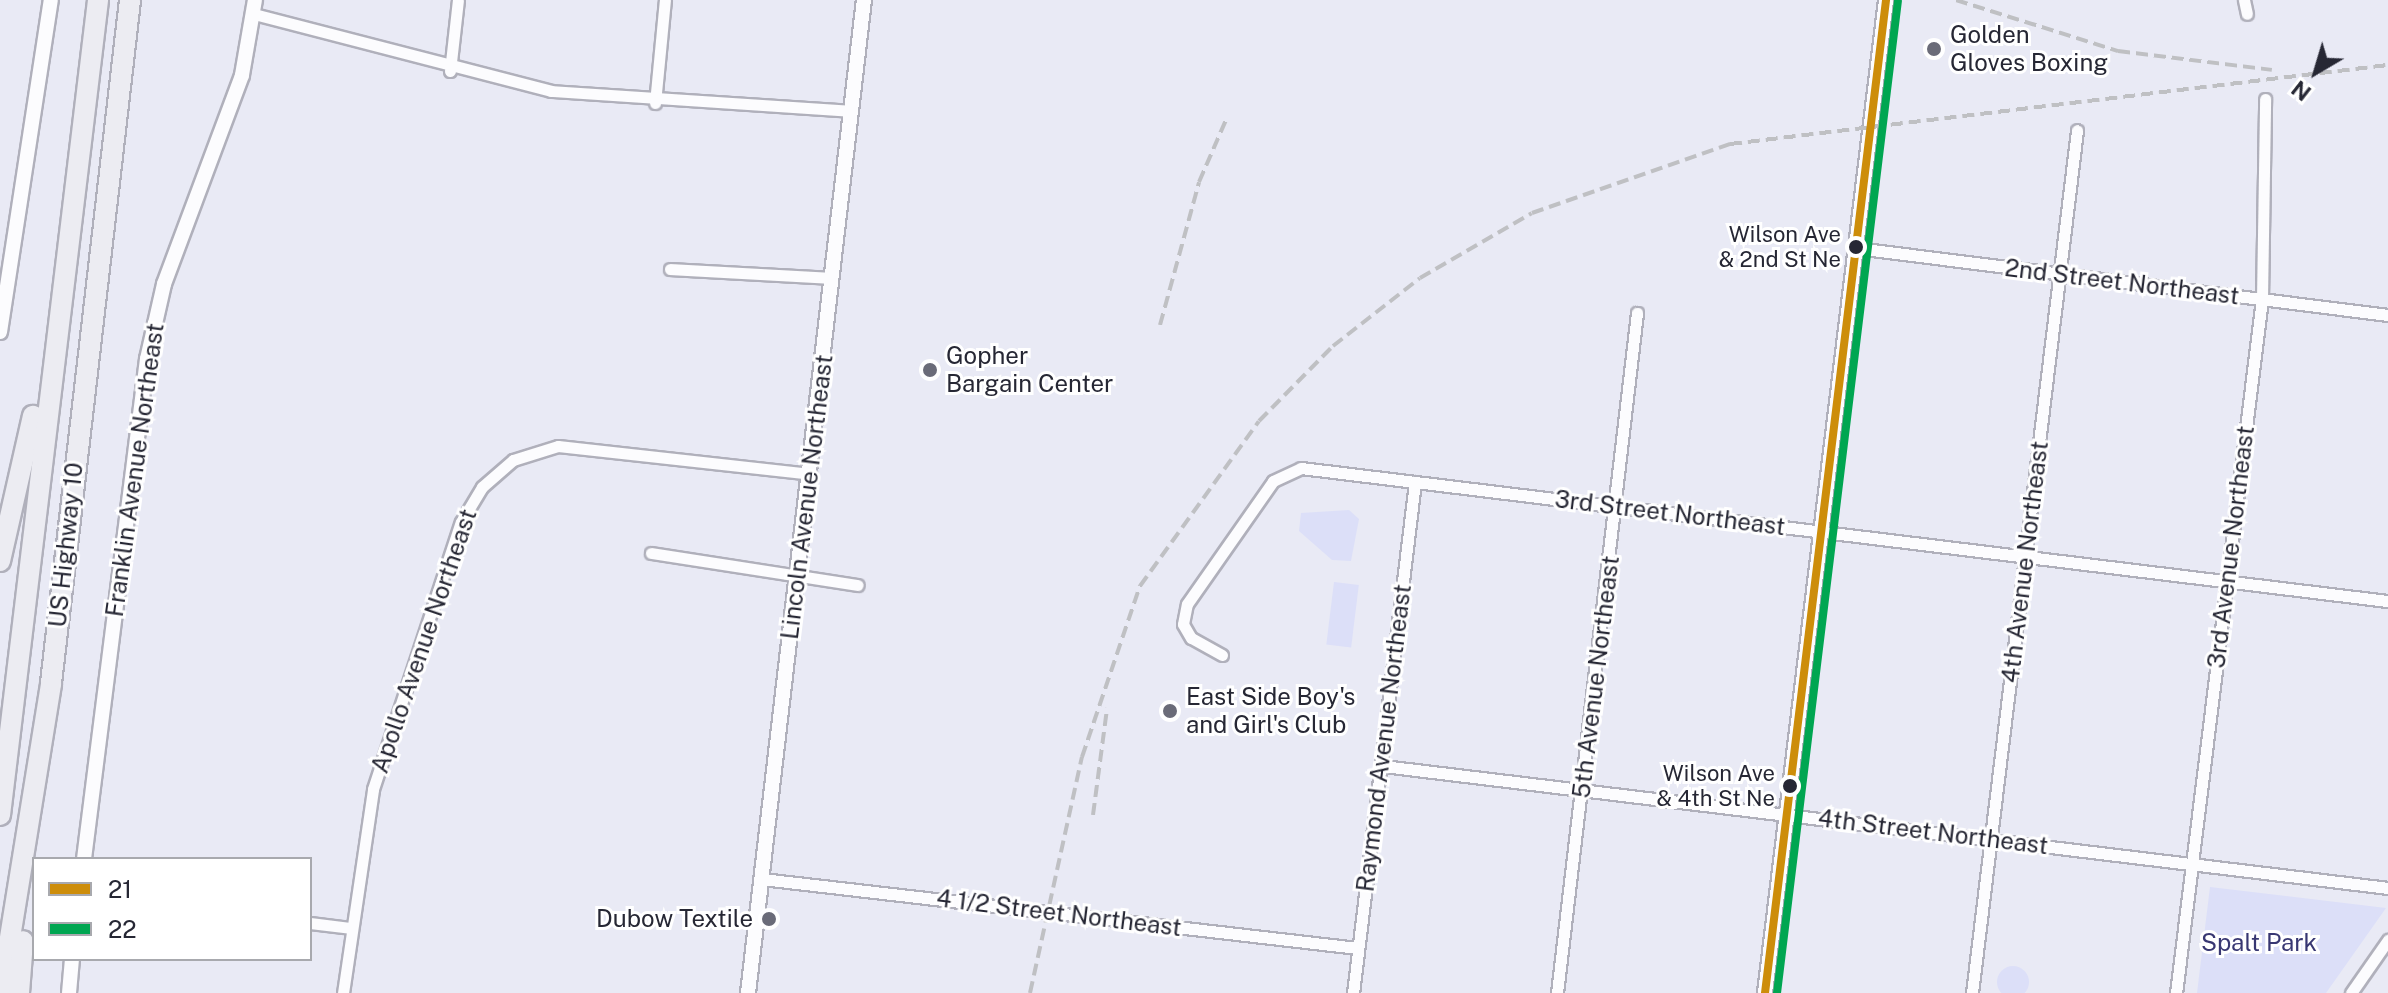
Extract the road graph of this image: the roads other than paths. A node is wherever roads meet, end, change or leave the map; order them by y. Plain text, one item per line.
1 (51, 0) edge
2 (98, 0) edge
3 (130, 0) edge
4 (458, 0) edge
5 (665, 0) edge
6 (864, 0) edge
7 (1886, 0) edge
8 (2244, 0) edge
9 (255, 7) edge
10 (2247, 14) dead end
11 (450, 71) junction
12 (2265, 99) dead end
13 (655, 103) junction
14 (851, 111) junction
15 (2077, 130) dead end
16 (66, 231) junction
17 (1856, 248) junction
18 (670, 269) dead end
19 (2061, 274) junction
20 (832, 278) junction
21 (2262, 299) junction
22 (1637, 313) dead end
23 (2388, 315) edge
24 (0, 332) edge
25 (810, 474) junction
26 (1415, 482) junction
27 (1616, 507) junction
28 (1821, 533) junction
29 (651, 553) dead end
30 (2026, 558) junction
31 (0, 561) edge
32 (798, 576) junction
33 (2227, 581) junction
34 (858, 585) dead end
35 (2388, 601) edge
36 (1222, 655) dead end
37 (1383, 766) junction
38 (37, 783) junction
39 (1583, 790) junction
40 (0, 815) edge
41 (1789, 815) junction
42 (1992, 840) junction
43 (84, 857) edge
44 (2191, 864) junction
45 (762, 879) junction
46 (2388, 888) edge
47 (312, 923) edge
48 (348, 928) junction
49 (2388, 940) edge
50 (1357, 948) junction
51 (72, 961) edge
52 (1, 993) edge
53 (19, 993) edge
54 (69, 993) edge
55 (343, 993) edge
56 (748, 993) edge
57 (1353, 993) edge
58 (1557, 993) edge
59 (1765, 993) edge
60 (1972, 993) edge
61 (2176, 993) edge
62 (2351, 993) edge

1 - 24 street
2 - 16 highway
3 - 38 highway, US Highway 10
4 - 11 street
5 - 13 street
6 - 14 street, Lincoln Avenue Northeast
7 - 17 street
8 - 10 street
9 - 11 street
9 - 43 street, Franklin Avenue Northeast
11 - 13 street
12 - 21 street, 3rd Avenue Northeast
13 - 14 street
14 - 20 street, Lincoln Avenue Northeast
15 - 19 street, 4th Avenue Northeast
16 - 31 highway
16 - 40 highway
17 - 19 street, 2nd Street Northeast
17 - 28 street
18 - 20 street
19 - 21 street, 2nd Street Northeast
19 - 30 street, 4th Avenue Northeast
20 - 25 street, Lincoln Avenue Northeast
21 - 23 street, 2nd Street Northeast
21 - 33 street, 3rd Avenue Northeast
22 - 27 street, 5th Avenue Northeast
25 - 32 street, Lincoln Avenue Northeast
25 - 48 street, Apollo Avenue Northeast
26 - 27 street, 3rd Street Northeast
26 - 36 street, 3rd Street Northeast
26 - 37 street, Raymond Avenue Northeast
27 - 28 street, 3rd Street Northeast
27 - 39 street, 5th Avenue Northeast
28 - 30 street, 3rd Street Northeast
28 - 41 street
29 - 32 street
30 - 33 street, 3rd Street Northeast
30 - 42 street, 4th Avenue Northeast
32 - 34 street
32 - 45 street, Lincoln Avenue Northeast
33 - 35 street, 3rd Street Northeast
33 - 44 street, 3rd Avenue Northeast
37 - 39 street, 4th Street Northeast
37 - 50 street, Raymond Avenue Northeast
38 - 52 highway, US Highway 10
38 - 53 highway
39 - 41 street, 4th Street Northeast
39 - 58 street, 5th Avenue Northeast
41 - 42 street, 4th Street Northeast
41 - 59 street
42 - 44 street, 4th Street Northeast
42 - 60 street, 4th Avenue Northeast
44 - 46 street, 4th Street Northeast
44 - 61 street, 3rd Avenue Northeast
45 - 50 street, 4 1/2 Street Northeast
45 - 56 street, Lincoln Avenue Northeast
47 - 48 street
48 - 55 street, Apollo Avenue Northeast
49 - 62 street
50 - 57 street, Raymond Avenue Northeast
51 - 54 street

